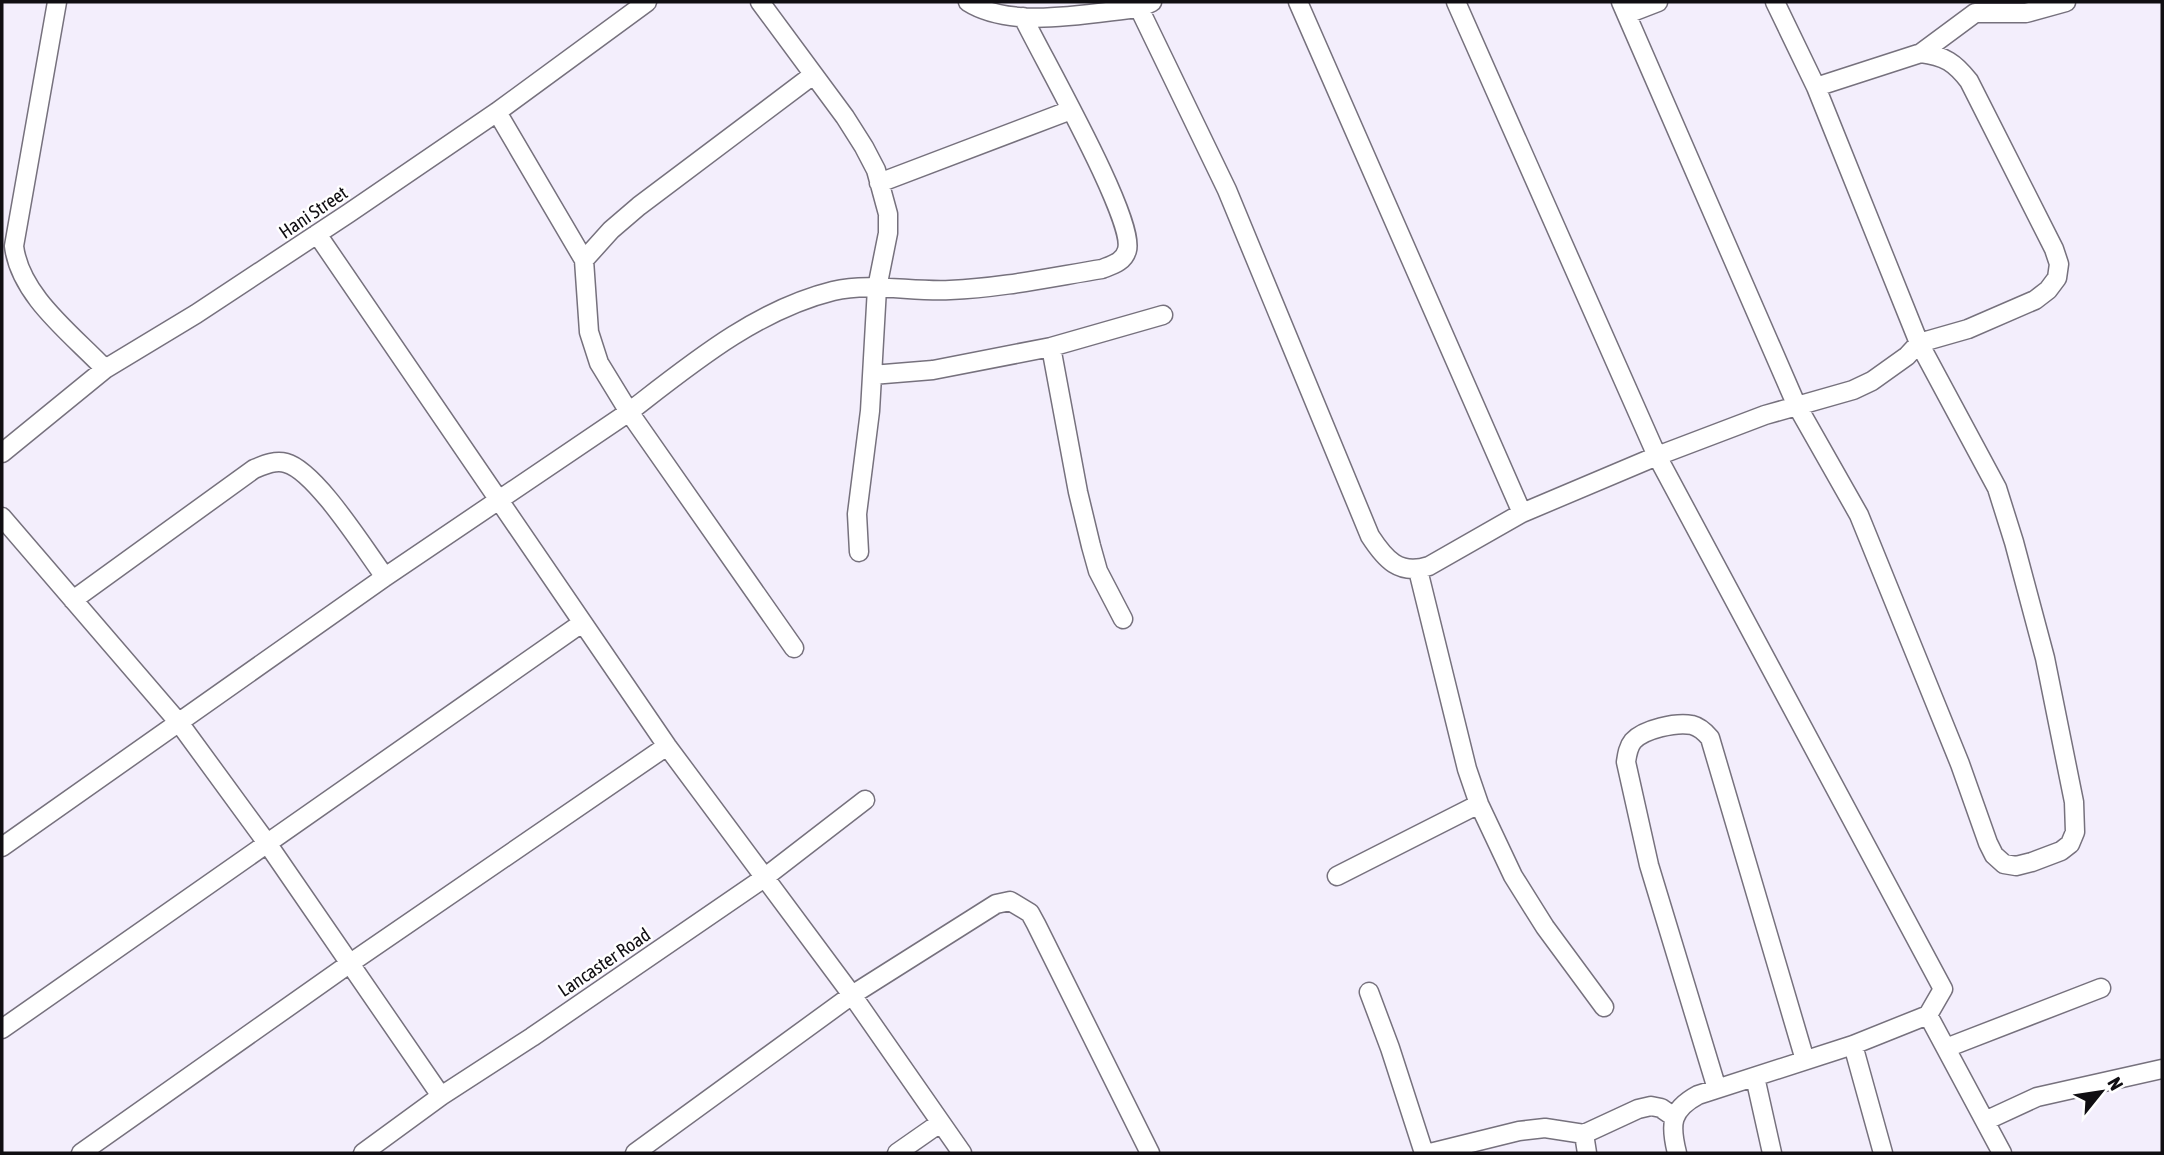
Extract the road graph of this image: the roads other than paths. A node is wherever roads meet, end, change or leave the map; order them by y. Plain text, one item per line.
1 (57, 2) edge
2 (647, 2) edge
3 (760, 2) edge
4 (968, 2) edge
5 (1298, 2) edge
6 (1456, 2) edge
7 (1658, 2) edge
8 (1775, 2) edge
9 (2066, 2) edge
10 (1146, 5) edge
11 (1624, 8) edge
12 (1053, 9) edge
13 (1023, 17) junction
14 (1922, 53) junction
15 (813, 75) junction
16 (1816, 88) junction
17 (1071, 110) junction
18 (496, 112) junction
19 (879, 183) junction
20 (317, 234) junction
21 (584, 260) junction
22 (877, 288) junction
23 (1163, 315) dead end
24 (1919, 343) junction
25 (1051, 347) junction
26 (105, 369) junction
27 (872, 375) junction
28 (1796, 404) junction
29 (629, 412) junction
30 (2, 453) edge
31 (1657, 456) junction
32 (500, 498) junction
33 (1522, 513) junction
34 (2, 517) edge
35 (859, 552) dead end
36 (1418, 570) junction
37 (385, 577) junction
38 (73, 600) junction
39 (1123, 619) dead end
40 (582, 623) junction
41 (794, 648) dead end
42 (180, 724) junction
43 (667, 746) junction
44 (865, 800) dead end
45 (1479, 804) junction
46 (267, 843) junction
47 (2, 848) edge
48 (1337, 876) dead end
49 (764, 878) junction
50 (349, 964) junction
51 (2101, 988) dead end
52 (1369, 992) dead end
53 (852, 995) junction
54 (1604, 1006) dead end
55 (1928, 1016) junction
56 (2, 1029) edge
57 (1853, 1045) junction
58 (1946, 1048) junction
59 (1805, 1060) junction
60 (2162, 1069) edge
61 (1755, 1077) junction
62 (1717, 1088) junction
63 (441, 1096) junction
64 (1674, 1116) junction
65 (1985, 1121) junction
66 (940, 1123) junction
67 (1584, 1134) junction
68 (1492, 1146) edge
69 (81, 1153) edge
70 (363, 1153) edge
71 (635, 1153) edge
72 (897, 1153) edge
73 (962, 1153) edge
74 (1150, 1153) edge
75 (1424, 1153) edge
76 (1430, 1153) edge
77 (1587, 1153) edge
78 (1677, 1153) edge
79 (1772, 1153) edge
80 (1883, 1153) edge
81 (2002, 1153) edge

1 - 26 street
2 - 18 street, Hani Street
3 - 15 street
4 - 13 street
5 - 33 street
6 - 31 street
7 - 11 street
8 - 16 street
9 - 14 street
10 - 12 street
10 - 36 street
11 - 28 street
12 - 13 street
13 - 17 street
14 - 16 street
14 - 24 street
15 - 19 street
15 - 21 street
16 - 24 street
17 - 19 street
17 - 22 street
18 - 20 street, Hani Street
18 - 21 street
19 - 22 street
20 - 26 street, Hani Street
20 - 32 street
21 - 29 street
22 - 27 street
22 - 29 street
23 - 25 street
24 - 28 street
24 - 28 street
25 - 27 street
25 - 39 street
26 - 30 street, Hani Street
27 - 35 street
28 - 31 street
29 - 32 street
29 - 41 street
31 - 33 street
31 - 55 street
32 - 37 street
32 - 40 street
33 - 36 street
34 - 38 street
36 - 45 street
37 - 38 street
37 - 42 street
38 - 42 street
40 - 43 street
40 - 46 street
42 - 46 street
42 - 47 street
43 - 49 street
43 - 50 street
44 - 49 street, Lancaster Road
45 - 48 street
45 - 54 street
46 - 50 street
46 - 56 street
49 - 53 street
49 - 63 street, Lancaster Road
50 - 63 street
50 - 69 street
51 - 58 street
52 - 75 street
53 - 66 street
53 - 71 street
53 - 74 street
55 - 57 street
55 - 58 street
57 - 59 street
57 - 80 street
58 - 65 street
59 - 61 street
59 - 62 street
60 - 65 street
61 - 62 street
61 - 79 street
62 - 64 street
63 - 70 street, Lancaster Road
64 - 67 street
64 - 78 street
65 - 81 street
66 - 72 street
66 - 73 street
67 - 68 street
67 - 77 street
68 - 76 street

